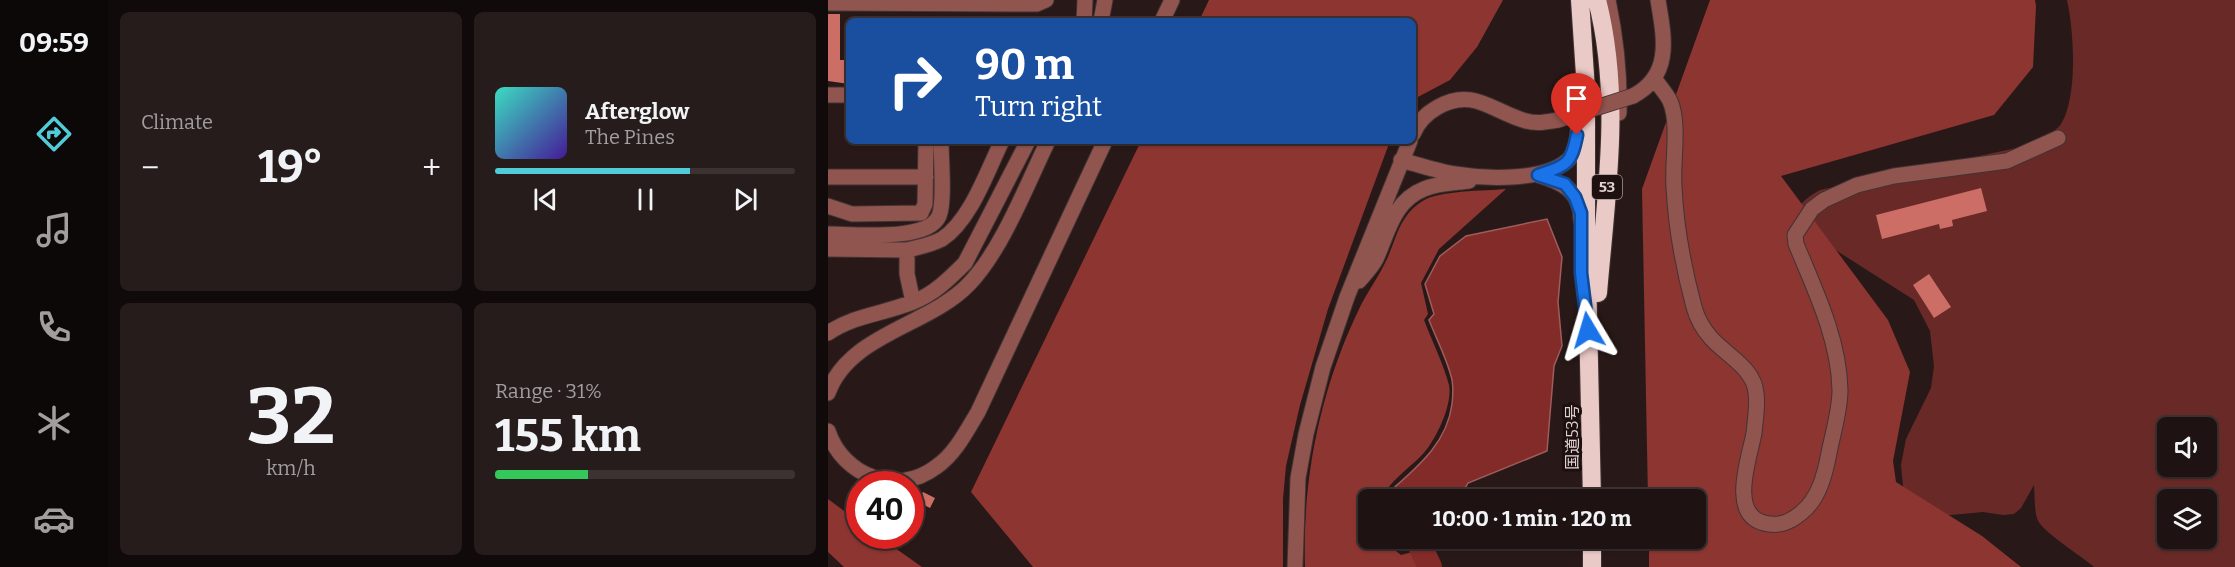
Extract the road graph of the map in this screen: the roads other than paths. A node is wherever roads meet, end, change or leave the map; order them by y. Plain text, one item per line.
1 (1047, 0) edge
2 (1085, 0) edge
3 (1105, 0) edge
4 (1172, 0) edge
5 (1579, 0) edge
6 (1597, 0) edge
7 (1608, 0) edge
8 (1658, 0) edge
9 (925, 2) edge
10 (828, 3) edge
11 (1084, 18) edge
12 (1102, 18) edge
13 (1163, 18) edge
14 (1655, 79) junction
15 (828, 94) edge
16 (846, 95) edge
17 (1416, 128) edge
18 (2058, 138) dead end
19 (926, 144) edge
20 (941, 144) edge
21 (1000, 144) edge
22 (1026, 144) edge
23 (1047, 144) edge
24 (1104, 144) edge
25 (1409, 144) edge
26 (1401, 160) junction
27 (1609, 160) junction
28 (1538, 175) junction
29 (828, 177) edge
30 (926, 177) junction
31 (1496, 177) junction
32 (828, 206) edge
33 (828, 234) edge
34 (828, 249) edge
35 (907, 250) junction
36 (1347, 297) junction
37 (913, 302) junction
38 (1588, 330) junction
39 (828, 333) edge
40 (1591, 374) junction
41 (828, 393) edge
42 (828, 431) edge
43 (1592, 489) edge
44 (1592, 549) edge
45 (1295, 567) edge
46 (1592, 567) edge

1 - 9 street
2 - 11 street
3 - 12 street
4 - 13 street
5 - 28 street
5 - 38 highway, 国道53号 / 53
6 - 27 highway, 国道53号 / 53
7 - 27 street
8 - 14 street
9 - 10 street
14 - 17 street, bridge
14 - 18 street
15 - 16 street
19 - 30 street
20 - 33 street
21 - 35 street
22 - 37 street
23 - 41 street
24 - 42 street
25 - 26 street
26 - 31 street
26 - 36 street
27 - 40 highway, 国道53号 / 53
28 - 31 street
28 - 38 street
29 - 30 street
30 - 32 street
31 - 36 street
34 - 35 street
35 - 37 street
36 - 45 street
37 - 39 street
38 - 40 highway, 国道53号 / 53
40 - 43 highway, 国道53号 / 53
44 - 46 highway

